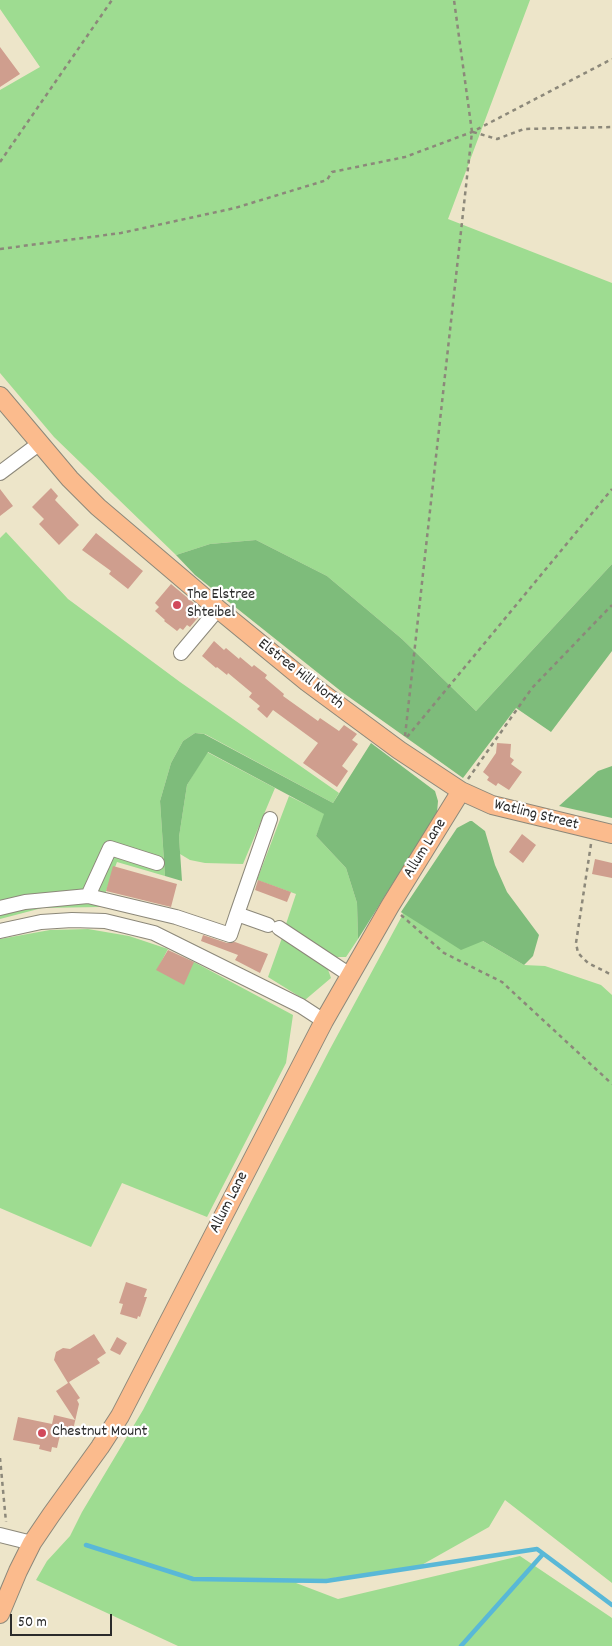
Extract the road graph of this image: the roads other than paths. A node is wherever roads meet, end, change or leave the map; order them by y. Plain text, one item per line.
1 (0, 396) edge
2 (40, 443) junction
3 (0, 473) edge
4 (218, 609) junction
5 (181, 653) dead end
6 (461, 792) junction
7 (270, 819) dead end
8 (612, 834) edge
9 (157, 863) dead end
10 (88, 896) junction
11 (0, 908) edge
12 (237, 914) junction
13 (0, 931) edge
14 (350, 975) junction
15 (324, 1021) junction
16 (2, 1536) edge
17 (32, 1543) junction
18 (0, 1614) edge

1 - 2 main road, Elstree Hill North
2 - 3 street
2 - 4 main road, Elstree Hill North
4 - 5 street
4 - 6 main road, Elstree Hill North
6 - 8 main road, Watling Street
6 - 14 main road, Allum Lane
7 - 12 street
9 - 10 street
10 - 11 street
10 - 12 street
12 - 14 street
13 - 15 street
14 - 15 main road, Allum Lane
15 - 17 main road, Allum Lane
16 - 17 street
17 - 18 main road, Allum Lane

